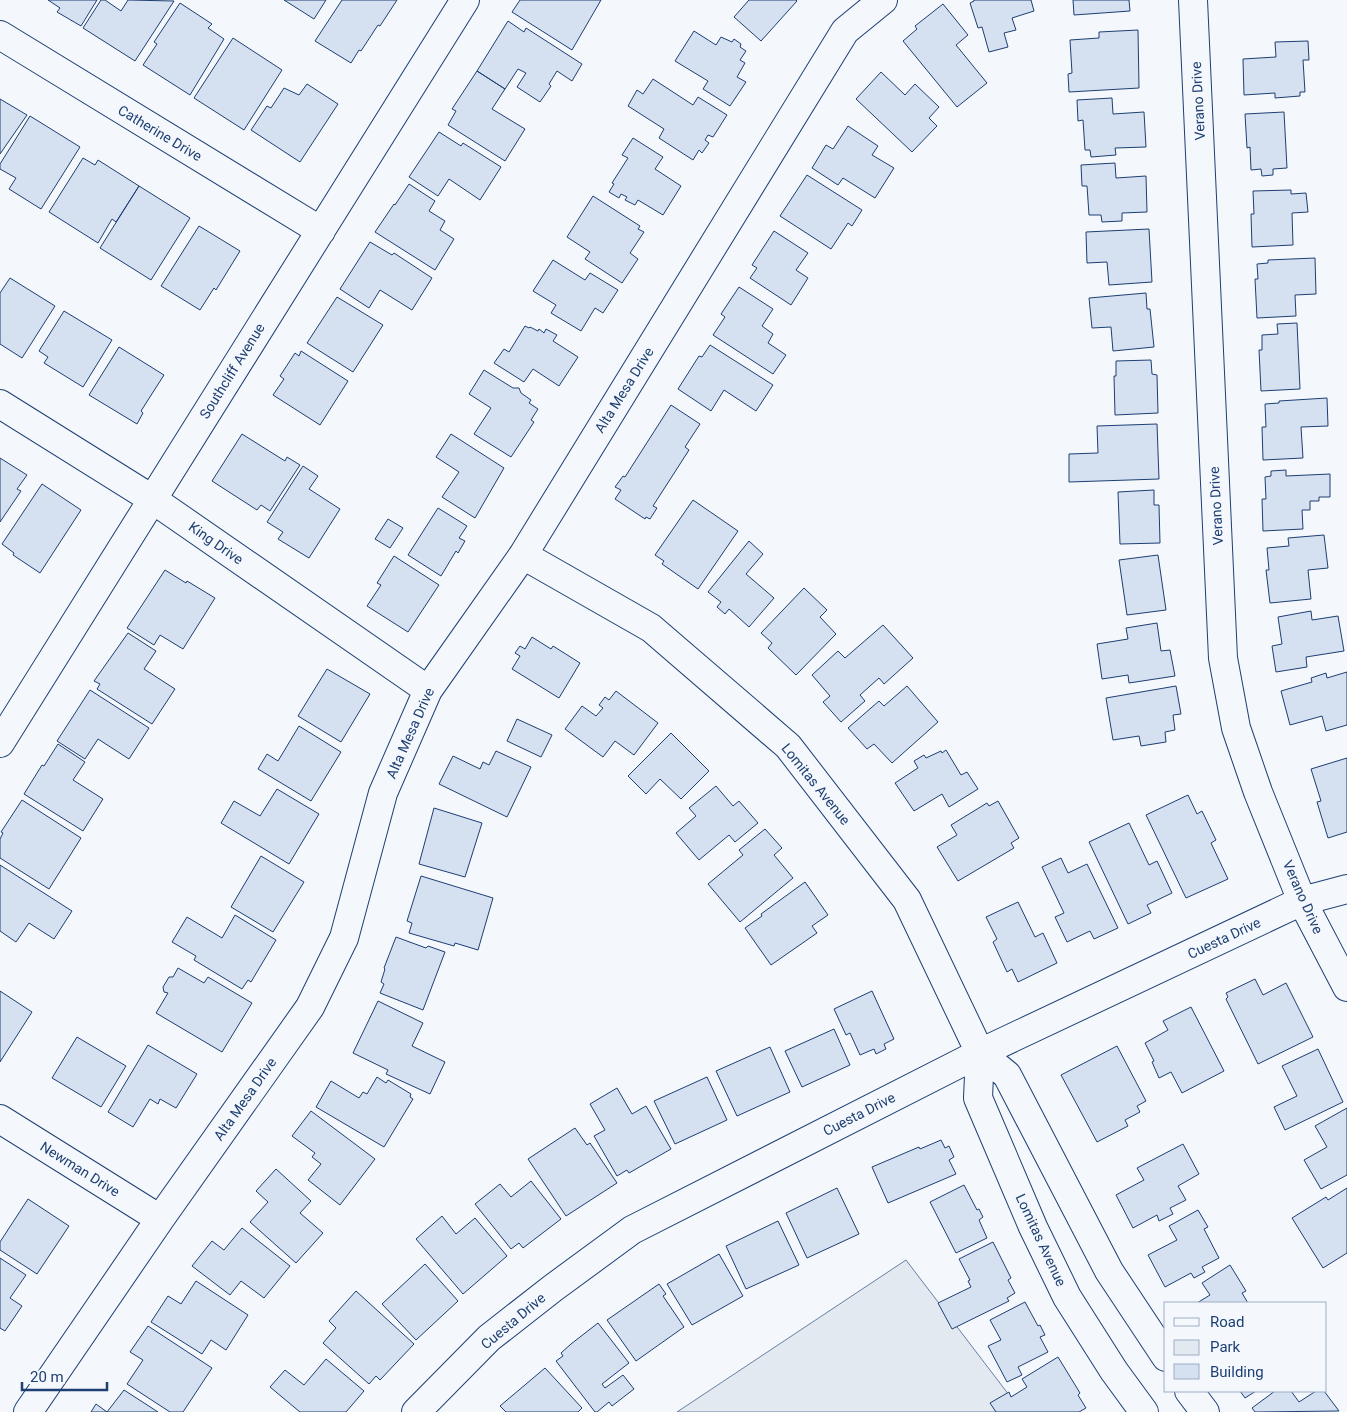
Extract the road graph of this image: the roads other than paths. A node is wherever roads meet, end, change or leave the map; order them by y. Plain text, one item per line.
1 (466, 0) edge
2 (883, 0) edge
3 (1193, 0) edge
4 (0, 35) edge
5 (321, 231) junction
6 (0, 404) edge
7 (152, 499) junction
8 (522, 555) junction
9 (428, 690) junction
10 (0, 743) edge
11 (1347, 889) edge
12 (1302, 901) junction
13 (1347, 987) edge
14 (980, 1053) junction
15 (0, 1119) edge
16 (160, 1219) junction
17 (1164, 1354) edge
18 (1190, 1392) edge
19 (28, 1412) edge
20 (416, 1412) edge
21 (1144, 1412) edge
22 (1205, 1412) edge

1 - 5 street, Southcliff Avenue
2 - 8 street, Alta Mesa Drive
3 - 12 street, Verano Drive
4 - 5 street, Catherine Drive
5 - 7 street, Southcliff Avenue
6 - 7 street, King Drive
7 - 9 street, King Drive
7 - 10 street, Southcliff Avenue
8 - 9 street, Alta Mesa Drive
8 - 14 street, Lomitas Avenue
9 - 16 street, Alta Mesa Drive
11 - 12 street, Cuesta Drive
12 - 13 street, Verano Drive
12 - 14 street, Cuesta Drive
14 - 17 street, Lomitas Avenue
14 - 20 street, Cuesta Drive
14 - 21 street, Lomitas Avenue
15 - 16 street, Newman Drive
16 - 19 street, Alta Mesa Drive
18 - 22 street

